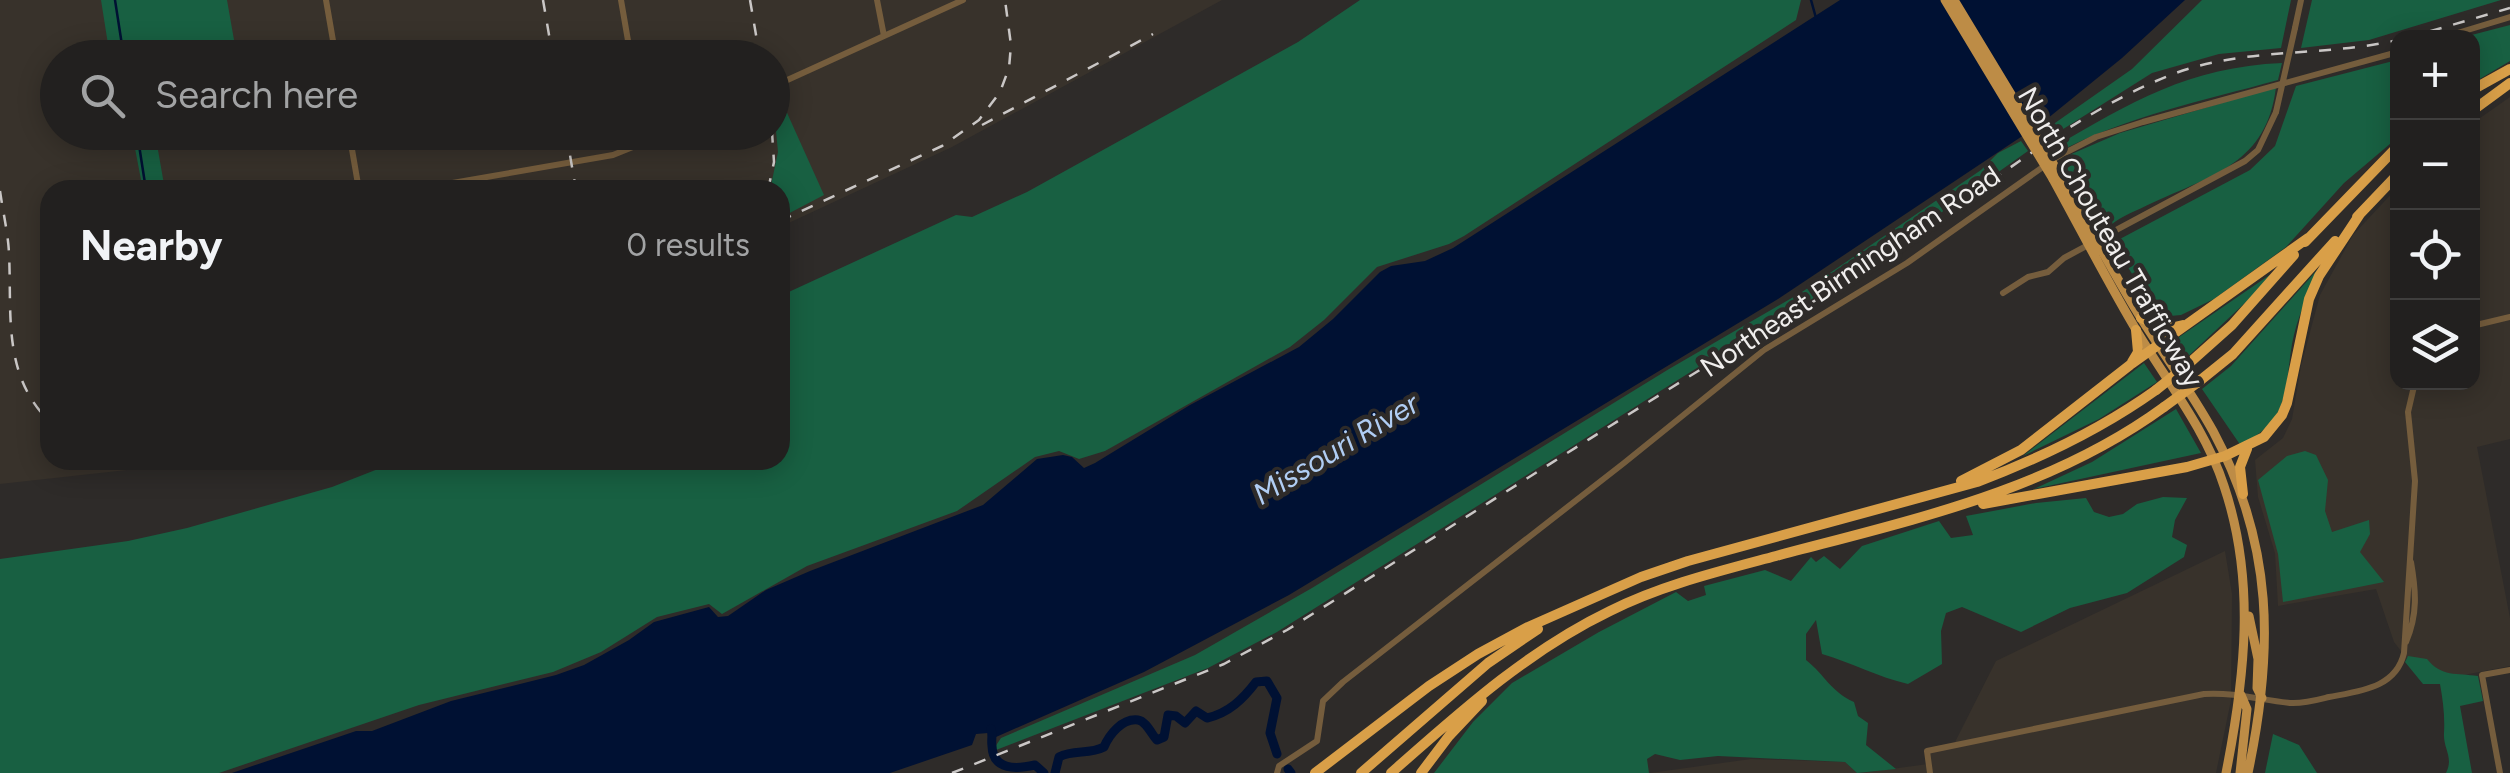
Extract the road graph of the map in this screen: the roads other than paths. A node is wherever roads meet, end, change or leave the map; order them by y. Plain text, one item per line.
1 (326, 0) edge
2 (621, 0) edge
3 (878, 0) edge
4 (963, 0) edge
5 (1946, 0) edge
6 (1954, 0) edge
7 (2301, 0) edge
8 (2510, 17) edge
9 (2467, 30) edge
10 (884, 36) junction
11 (333, 40) edge
12 (628, 40) edge
13 (2390, 54) edge
14 (2510, 68) edge
15 (790, 79) edge
16 (2510, 83) edge
17 (2480, 85) edge
18 (2480, 104) edge
19 (352, 150) edge
20 (628, 150) edge
21 (2390, 154) edge
22 (2056, 177) junction
23 (357, 180) edge
24 (473, 180) edge
25 (2390, 182) edge
26 (2360, 214) junction
27 (2308, 238) junction
28 (2093, 243) junction
29 (2004, 293) dead end
30 (2510, 318) edge
31 (2198, 319) junction
32 (2139, 324) junction
33 (2480, 324) edge
34 (2155, 349) junction
35 (2130, 365) junction
36 (2413, 390) edge
37 (2247, 448) junction
38 (2220, 458) junction
39 (1934, 493) junction
40 (2242, 494) junction
41 (1942, 512) junction
42 (2246, 604) junction
43 (1564, 612) junction
44 (1520, 665) junction
45 (2510, 670) edge
46 (2241, 695) junction
47 (2262, 698) junction
48 (1277, 773) edge
49 (1315, 773) edge
50 (1360, 773) edge
51 (1390, 773) edge
52 (1421, 773) edge
53 (1930, 773) edge
54 (2226, 773) edge
55 (2240, 773) edge
56 (2248, 773) edge
57 (2500, 773) edge

1 - 11 street
2 - 12 street
3 - 10 street
4 - 10 street
5 - 22 main road, North Chouteau Trafficway, bridge
6 - 22 main road, North Chouteau Trafficway, bridge
7 - 28 street, bridge
8 - 9 street
10 - 15 street
13 - 48 street, Northeast Birmingham Road
14 - 17 highway
16 - 18 highway
19 - 23 street
20 - 24 street
21 - 27 highway
22 - 28 main road, North Chouteau Trafficway
25 - 26 highway
26 - 37 highway
26 - 41 highway, bridge
27 - 31 highway
27 - 39 highway, bridge
28 - 29 street
28 - 32 main road, North Chouteau Trafficway
30 - 33 street
31 - 32 highway
31 - 34 highway
32 - 34 main road, North Chouteau Trafficway
32 - 35 highway
34 - 35 highway
34 - 38 main road, North Chouteau Trafficway
35 - 39 highway
36 - 47 street
37 - 38 highway
37 - 40 highway
38 - 40 main road, North Chouteau Trafficway
38 - 41 highway
38 - 42 main road, North Chouteau Trafficway
39 - 43 highway
40 - 47 main road, North Chouteau Trafficway
41 - 44 highway
42 - 46 main road
42 - 47 main road
43 - 49 highway
43 - 50 highway
44 - 51 highway
44 - 52 highway
45 - 57 street
46 - 47 street
46 - 53 street
46 - 54 main road
46 - 55 main road
47 - 56 main road

